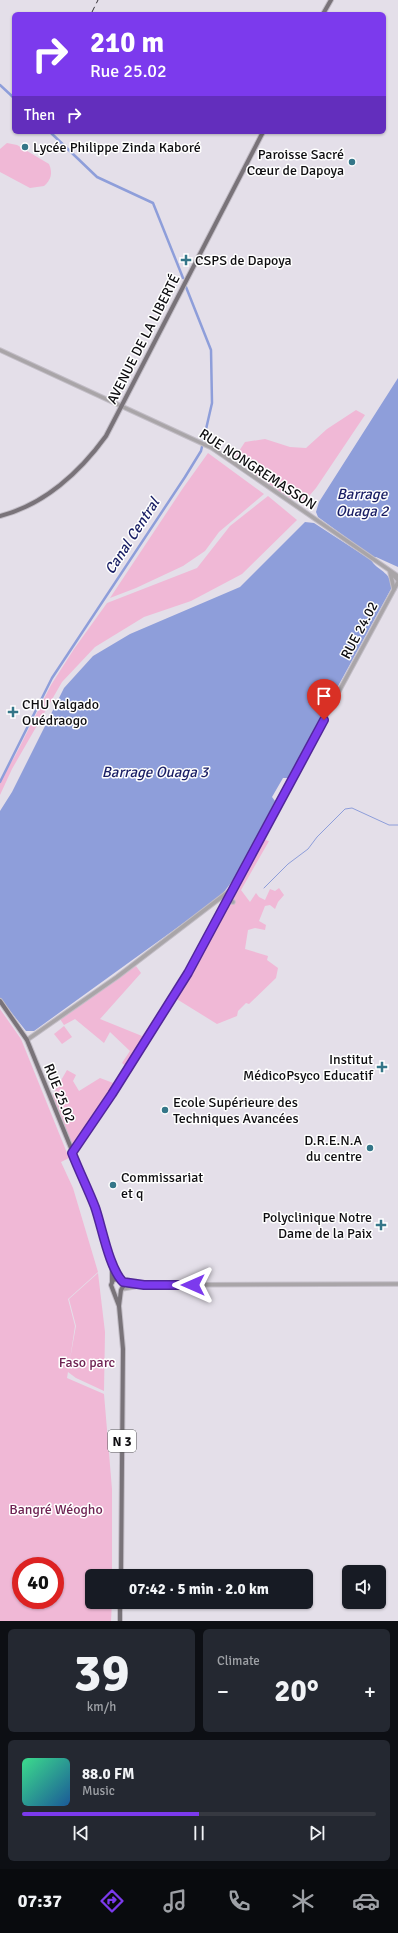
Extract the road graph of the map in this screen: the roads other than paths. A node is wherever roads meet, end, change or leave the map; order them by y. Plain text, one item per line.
1 (331, 0) edge
2 (324, 12) edge
3 (262, 134) edge
4 (0, 350) edge
5 (121, 406) junction
6 (0, 516) edge
7 (389, 571) junction
8 (398, 576) edge
9 (398, 581) edge
10 (396, 590) edge
11 (232, 889) junction
12 (226, 901) junction
13 (234, 902) dead end
14 (0, 1001) edge
15 (27, 1040) junction
16 (72, 1153) junction
17 (112, 1265) junction
18 (121, 1281) junction
19 (112, 1282) junction
20 (398, 1284) edge
21 (144, 1285) junction
22 (122, 1289) junction
23 (115, 1291) junction
24 (120, 1306) junction
25 (121, 1569) edge
26 (120, 1609) edge
27 (120, 1621) edge

1 - 2 main road
3 - 5 main road, AVENUE DE LA LIBERTÉ
4 - 5 street, RUE NONGREMASSON
5 - 6 main road, AVENUE DE LA LIBERTÉ
5 - 7 street, RUE NONGREMASSON
7 - 8 street, RUE NONGREMASSON
7 - 9 street, RUE NONGREMASSON
7 - 10 street
9 - 10 street, RUE 24.02
10 - 11 street, RUE 24.02
11 - 12 street, RUE 24.02
11 - 15 street
12 - 13 street
12 - 16 street, RUE 24.02
14 - 15 main road, RUE 25.02 / N 3
15 - 16 main road, RUE 25.02 / N 3
16 - 17 main road, RUE 25.02 / N 3
17 - 18 main road, RUE 25.02 / N 3
17 - 19 main road, RUE 25.02 / N 3
18 - 19 main road
18 - 21 street
18 - 22 main road, N 3
19 - 23 main road, N 3
20 - 21 street
21 - 22 street
22 - 23 main road
22 - 24 main road, N 3
23 - 24 main road, N 3
24 - 25 main road, N 3
26 - 27 main road

